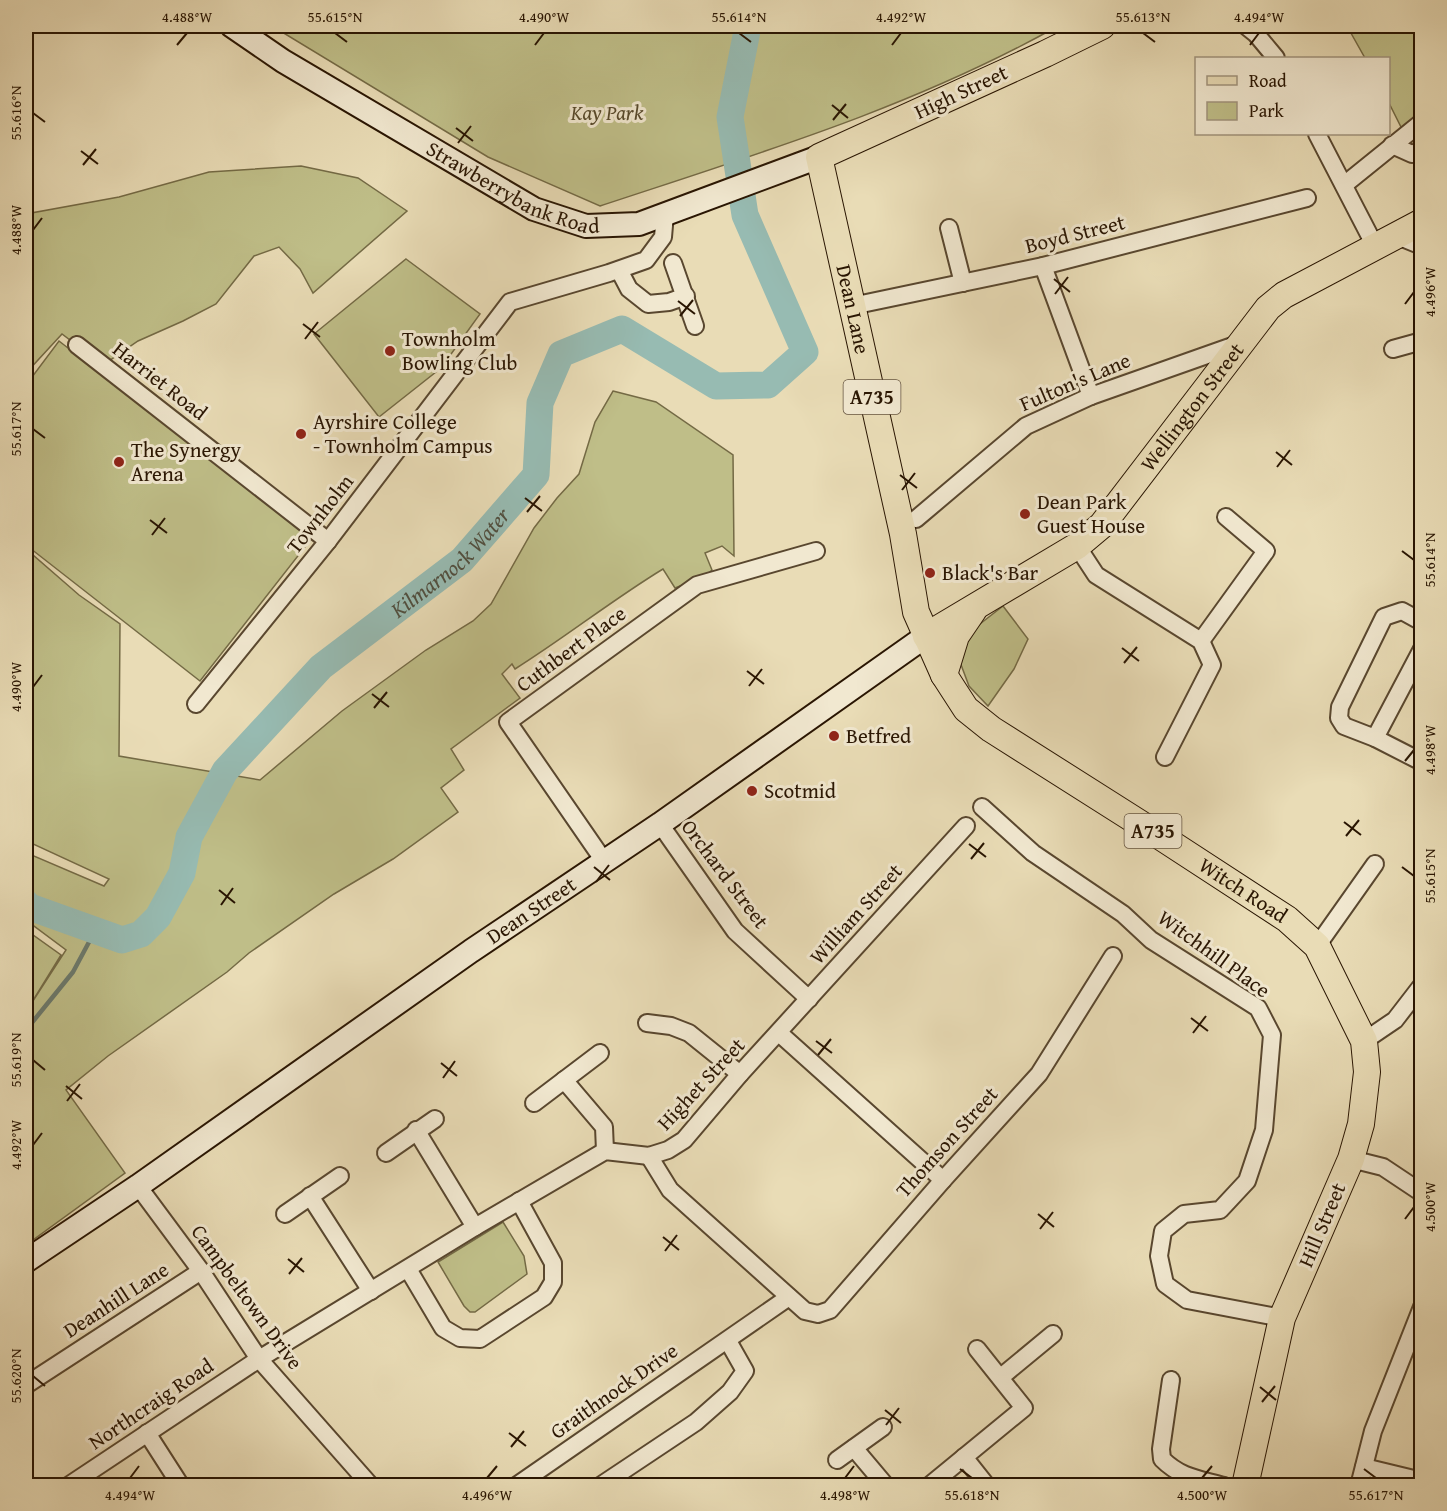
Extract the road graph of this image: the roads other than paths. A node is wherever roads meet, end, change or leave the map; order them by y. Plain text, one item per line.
1 (232, 26) edge
2 (1102, 26) edge
3 (1252, 28) edge
4 (1275, 57) edge
5 (1422, 122) edge
6 (1318, 135) edge
7 (1392, 145) junction
8 (1422, 150) edge
9 (819, 157) junction
10 (1344, 185) junction
11 (1306, 198) dead end
12 (665, 214) junction
13 (1422, 222) edge
14 (949, 228) dead end
15 (1385, 241) junction
16 (1422, 246) edge
17 (673, 263) dead end
18 (1042, 266) junction
19 (619, 270) junction
20 (963, 283) junction
21 (686, 296) junction
22 (852, 306) junction
23 (695, 326) dead end
24 (1422, 341) edge
25 (1242, 342) junction
26 (77, 345) dead end
27 (1393, 349) dead end
28 (1091, 396) junction
29 (1226, 517) dead end
30 (916, 519) dead end
31 (328, 541) junction
32 (1077, 546) junction
33 (816, 551) dead end
34 (977, 606) junction
35 (1422, 622) edge
36 (926, 636) junction
37 (1201, 641) junction
38 (1422, 649) edge
39 (944, 675) junction
40 (196, 704) dead end
41 (1375, 738) junction
42 (1165, 757) dead end
43 (1422, 762) edge
44 (982, 807) dead end
45 (660, 824) junction
46 (966, 826) dead end
47 (604, 861) junction
48 (1375, 864) dead end
49 (1317, 946) junction
50 (1113, 956) dead end
51 (1422, 985) edge
52 (809, 999) junction
53 (646, 1023) dead end
54 (779, 1033) junction
55 (1364, 1041) junction
56 (600, 1053) dead end
57 (741, 1074) junction
58 (564, 1080) junction
59 (534, 1103) dead end
60 (435, 1119) dead end
61 (416, 1130) junction
62 (605, 1151) junction
63 (386, 1153) dead end
64 (649, 1156) junction
65 (1351, 1159) junction
66 (340, 1176) dead end
67 (943, 1180) junction
68 (138, 1186) junction
69 (1422, 1193) edge
70 (310, 1196) junction
71 (519, 1201) junction
72 (285, 1214) dead end
73 (475, 1227) junction
74 (26, 1261) edge
75 (408, 1269) junction
76 (201, 1271) junction
77 (371, 1291) junction
78 (789, 1297) junction
79 (1422, 1306) edge
80 (1282, 1318) junction
81 (1053, 1334) dead end
82 (728, 1341) junction
83 (977, 1349) dead end
84 (259, 1359) junction
85 (1001, 1377) junction
86 (1171, 1380) dead end
87 (26, 1385) edge
88 (883, 1427) dead end
89 (147, 1433) junction
90 (854, 1448) junction
91 (964, 1457) junction
92 (837, 1460) dead end
93 (1364, 1467) junction
94 (1422, 1480) edge
95 (526, 1483) edge
96 (68, 1485) edge
97 (182, 1485) edge
98 (371, 1485) edge
99 (600, 1485) edge
100 (886, 1485) edge
101 (929, 1485) edge
102 (987, 1485) edge
103 (1224, 1485) edge
104 (1245, 1485) edge
105 (1359, 1485) edge

1 - 12 main road, Strawberrybank Road
2 - 9 main road, High Street
3 - 4 street
5 - 7 street
6 - 10 street
7 - 8 street
7 - 10 street
9 - 12 main road, Strawberrybank Road
9 - 22 main road, Dean Lane / A735
10 - 15 street
11 - 18 street, Boyd Street
12 - 19 street, Townholm
13 - 15 main road, Wellington Street
14 - 20 street
15 - 16 street
15 - 25 main road, Wellington Street
17 - 21 street
18 - 20 street, Boyd Street
18 - 28 street
19 - 21 street
19 - 31 street, Townholm
20 - 22 street, Boyd Street
21 - 23 street
22 - 36 main road, Dean Lane / A735
24 - 27 street
25 - 28 street, Fulton's Lane
25 - 32 main road, Wellington Street
26 - 31 street, Harriet Road
28 - 30 street, Fulton's Lane
29 - 37 street
31 - 40 street, Townholm
32 - 34 main road, Wellington Street
32 - 37 street
33 - 47 street, Cuthbert Place
34 - 36 main road, Wellington Street
34 - 39 main road
35 - 41 street
36 - 39 main road, Witch Road / A735
36 - 45 main road, Dean Street
37 - 42 street
38 - 41 street
39 - 49 main road, Witch Road / A735
41 - 43 street
44 - 80 street, Witchhill Place
45 - 47 main road, Dean Street
45 - 52 street, Orchard Street
46 - 52 street, William Street
47 - 68 main road, Dean Street
48 - 49 street
49 - 55 main road, Witch Road / A735
50 - 67 street, Thomson Street
51 - 55 street
52 - 54 street, William Street
53 - 57 street
54 - 57 street, Highet Street
54 - 67 street
55 - 65 main road, Hill Street / A735
56 - 58 street
57 - 64 street, Highet Street
58 - 59 street
58 - 62 street
60 - 61 street
61 - 63 street
61 - 73 street
62 - 64 street
62 - 71 street, Northcraig Road
64 - 78 street, Thomson Street
65 - 69 street
65 - 80 main road, Hill Street / A735
66 - 70 street
67 - 78 street, Thomson Street
68 - 74 main road, Dean Street
68 - 76 street, Campbeltown Drive
70 - 72 street
70 - 77 street
71 - 73 street, Northcraig Road
71 - 75 street
73 - 75 street, Northcraig Road
75 - 77 street, Northcraig Road
76 - 84 street, Campbeltown Drive
76 - 87 street, Deanhill Lane
77 - 84 street, Northcraig Road
78 - 82 street, Graithnock Drive
79 - 93 street
80 - 104 main road, Hill Street / A735
81 - 85 street
82 - 95 street, Graithnock Drive
82 - 99 street
83 - 85 street
84 - 89 street, Northcraig Road
84 - 98 street, Campbeltown Drive
85 - 91 street
86 - 103 street
88 - 90 street
89 - 96 street, Northcraig Road
89 - 97 street
90 - 92 street
90 - 100 street
91 - 101 street
91 - 102 street
93 - 94 street
93 - 105 street

